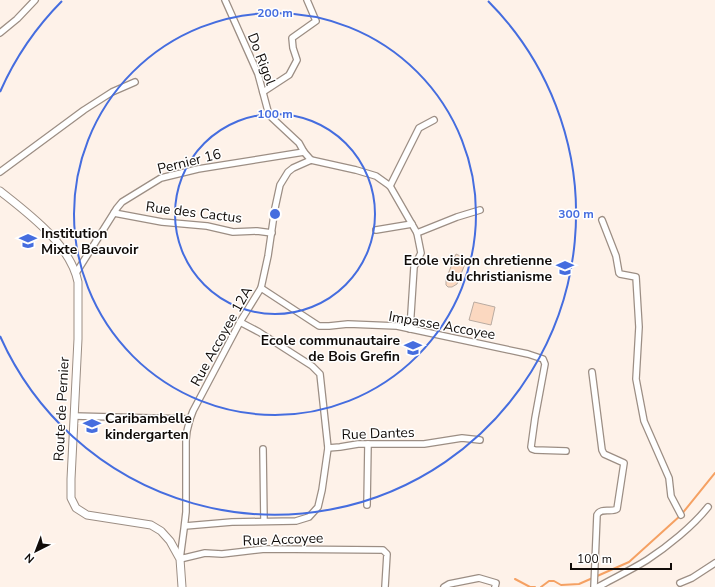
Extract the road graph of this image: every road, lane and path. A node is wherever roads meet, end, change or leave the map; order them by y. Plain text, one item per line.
1 (35, 0) edge
2 (225, 0) edge
3 (307, 0) edge
4 (0, 33) edge
5 (135, 82) dead end
6 (263, 92) junction
7 (434, 120) dead end
8 (304, 152) junction
9 (311, 160) junction
10 (0, 172) edge
11 (390, 186) junction
12 (0, 191) edge
13 (480, 210) dead end
14 (114, 213) junction
15 (602, 220) dead end
16 (412, 224) junction
17 (376, 230) dead end
18 (272, 233) junction
19 (418, 233) junction
20 (76, 273) junction
21 (261, 288) junction
22 (240, 322) junction
23 (410, 329) junction
24 (592, 372) dead end
25 (74, 416) junction
26 (190, 419) junction
27 (480, 440) dead end
28 (368, 444) junction
29 (328, 448) junction
30 (263, 449) dead end
31 (566, 451) dead end
32 (367, 506) dead end
33 (708, 507) dead end
34 (681, 515) dead end
35 (264, 521) junction
36 (185, 526) junction
37 (180, 559) junction
38 (715, 563) edge
39 (680, 584) dead end
40 (495, 585) edge
41 (182, 587) edge
42 (384, 587) edge
43 (444, 587) edge
44 (594, 587) edge
45 (598, 587) edge

1 - 4 street
2 - 6 street, Do Rigol
3 - 6 street
5 - 10 street
6 - 8 street, Do Rigol
7 - 11 street
8 - 9 street, Do Rigol
8 - 14 street, Pernier 16
9 - 11 street
9 - 18 street, Rue Accoyee 12A
11 - 16 street
12 - 20 street, Route de Pernier
13 - 19 street
14 - 18 street, Rue des Cactus
14 - 20 street, Pernier 16
15 - 34 street
16 - 17 street
16 - 19 street
18 - 21 street, Rue Accoyee 12A
19 - 23 street
20 - 25 street, Route de Pernier
21 - 22 street, Rue Accoyee 12A
21 - 23 street, Impasse Accoyee
22 - 26 street, Rue Accoyee 12A
22 - 29 street, Rue Dantes
23 - 31 street, Impasse Accoyee
24 - 44 street
25 - 26 street
25 - 37 street, Route de Pernier
26 - 36 street, Rue Accoyee 12A
27 - 28 street, Rue Dantes
28 - 29 street, Rue Dantes
28 - 32 street
29 - 35 street
30 - 35 street
33 - 45 street
35 - 36 street
36 - 37 street, Rue Accoyee 12A
37 - 41 street, Route de Pernier
37 - 42 street, Rue Accoyee
38 - 39 street
40 - 43 street

